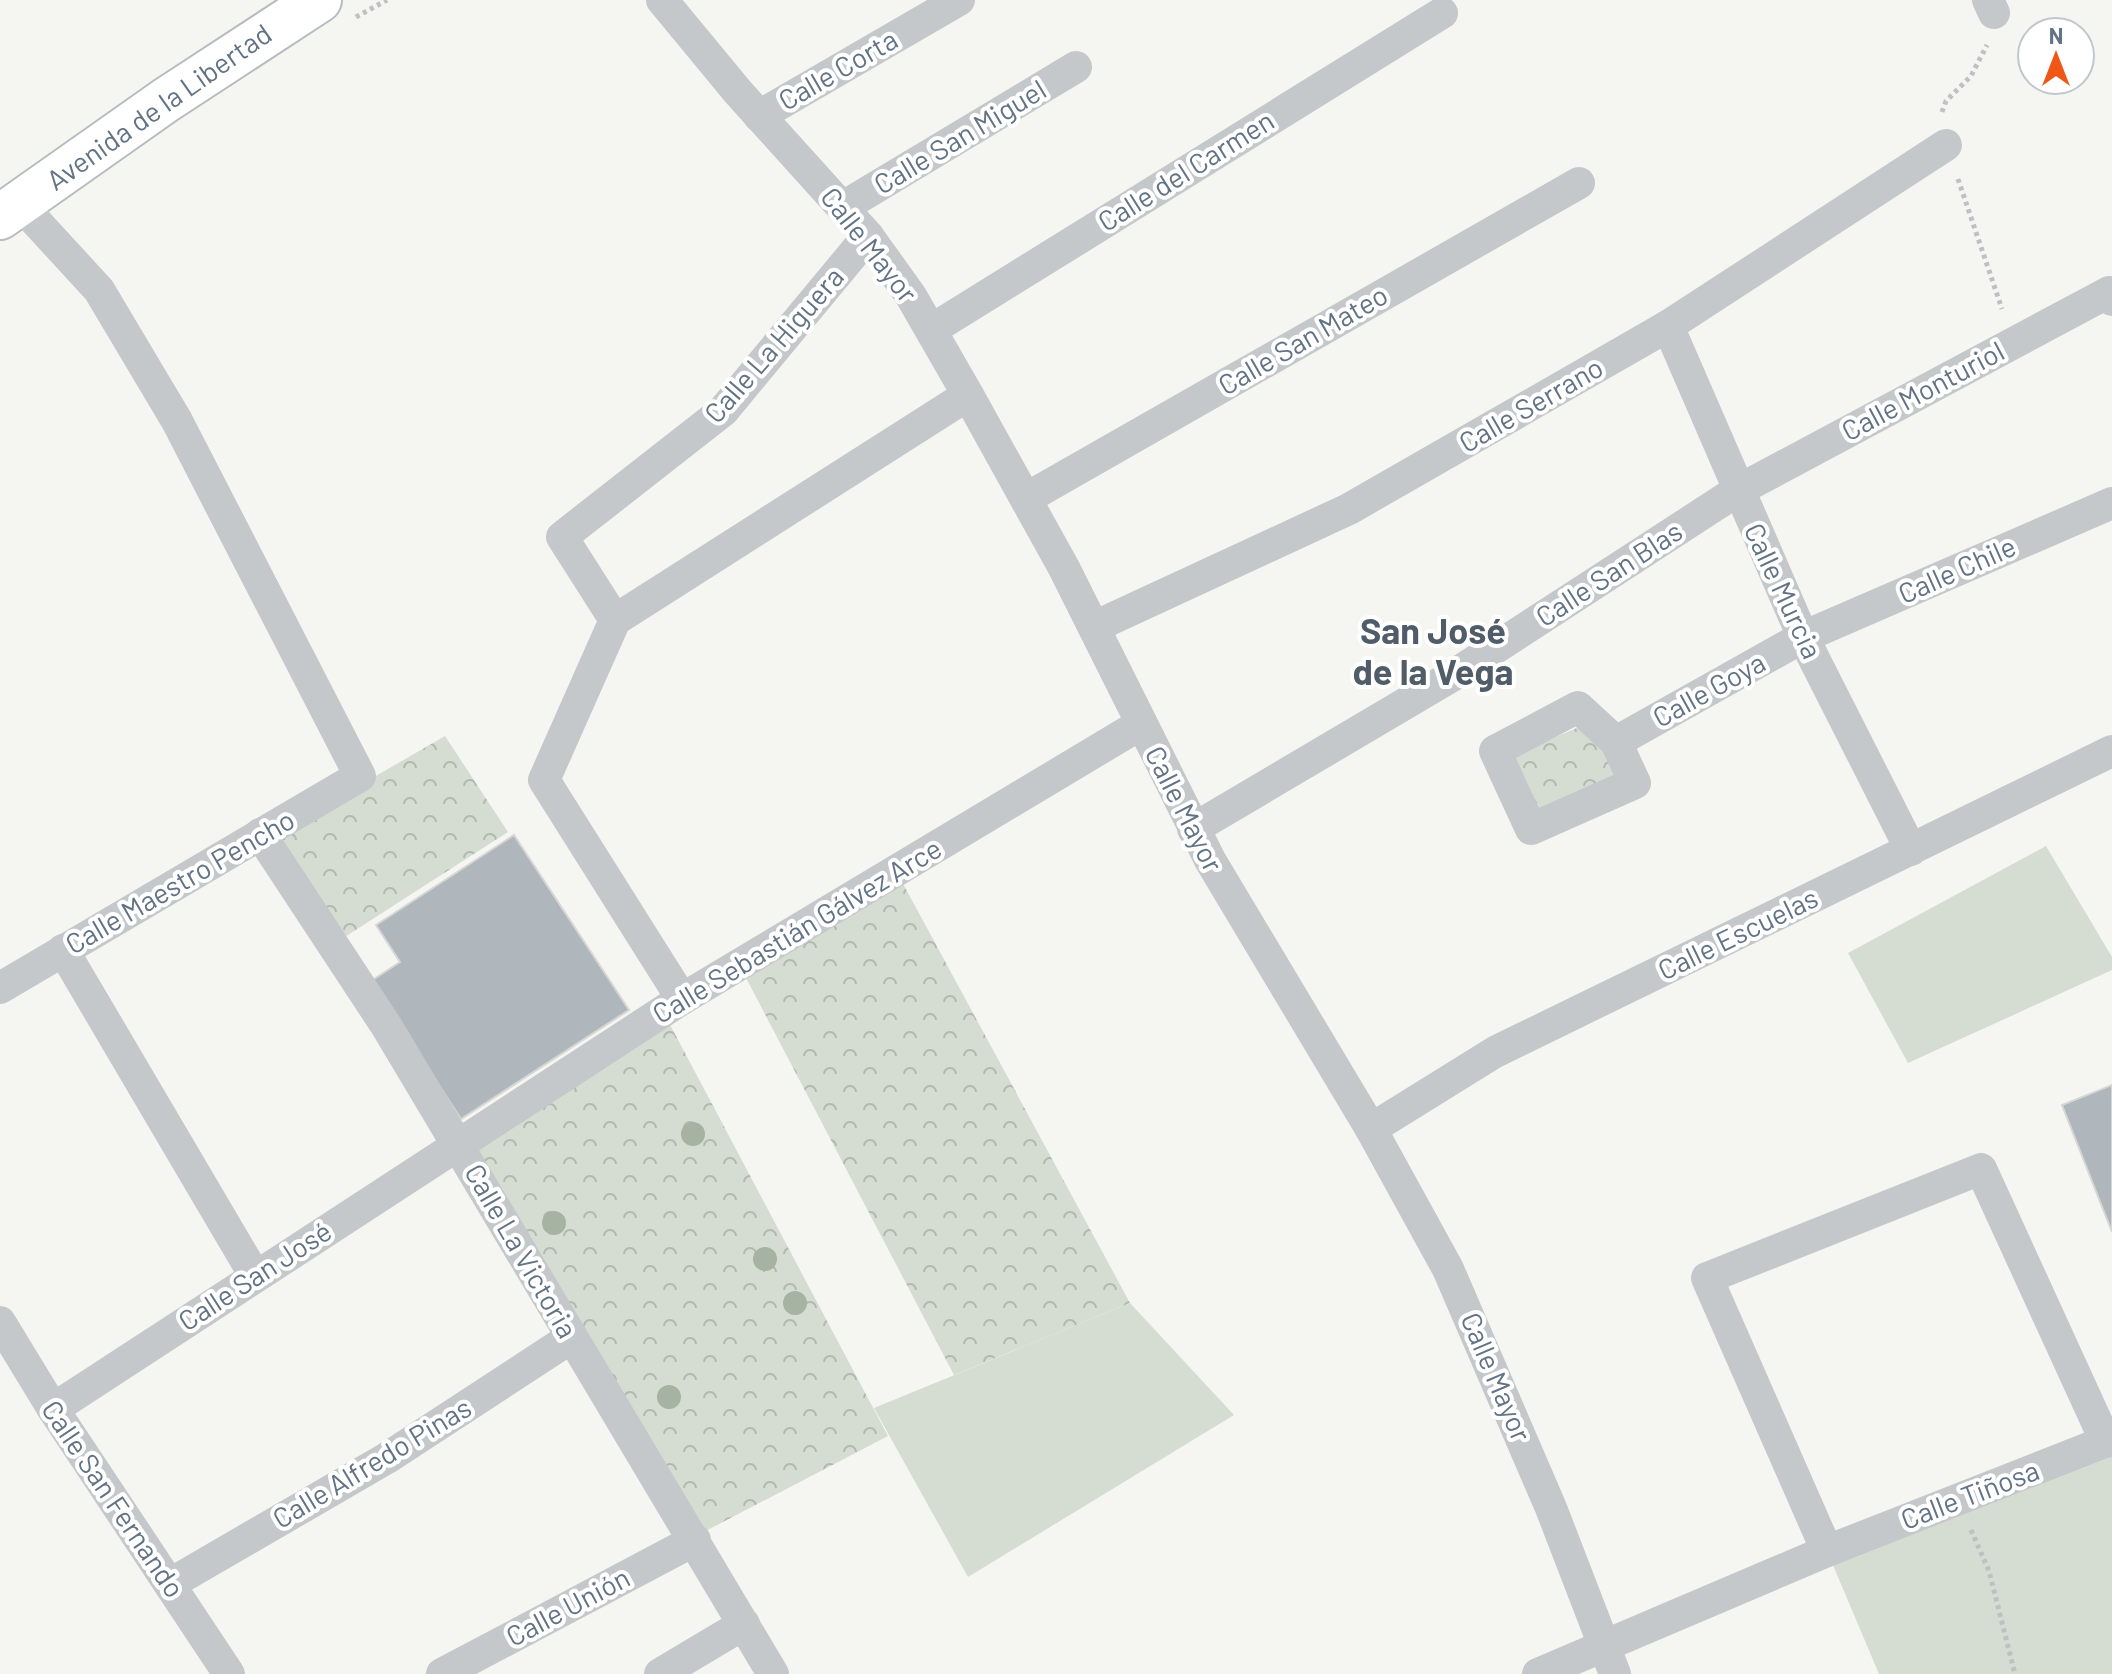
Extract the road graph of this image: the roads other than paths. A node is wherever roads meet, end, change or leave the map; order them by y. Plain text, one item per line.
1 (319, 0) edge
2 (662, 0) edge
3 (959, 0) edge
4 (1442, 13) dead end
5 (1076, 67) dead end
6 (759, 116) junction
7 (1946, 145) road end
8 (1579, 183) dead end
9 (843, 207) junction
10 (10, 210) edge
11 (868, 236) junction
12 (2110, 296) edge
13 (1668, 326) junction
14 (931, 330) junction
15 (968, 395) junction
16 (1737, 491) junction
17 (1027, 498) junction
18 (2112, 503) edge
19 (615, 620) junction
20 (1094, 627) junction
21 (1803, 637) junction
22 (1141, 724) junction
23 (1616, 742) dead end
24 (2112, 751) edge
25 (1193, 829) junction
26 (260, 834) junction
27 (1911, 850) junction
28 (63, 950) junction
29 (0, 988) edge
30 (682, 999) junction
31 (1371, 1129) junction
32 (457, 1143) junction
33 (255, 1276) junction
34 (0, 1322) edge
35 (572, 1337) junction
36 (53, 1409) junction
37 (2109, 1440) edge
38 (695, 1540) junction
39 (1827, 1551) junction
40 (170, 1584) junction
41 (744, 1624) junction
42 (1609, 1660) edge
43 (229, 1674) edge
44 (442, 1674) edge
45 (660, 1674) edge
46 (773, 1674) edge
47 (1538, 1674) edge

1 - 10 main road, Avenida de la Libertad
2 - 6 street, Calle Mayor
3 - 6 street, Calle Corta
4 - 14 street, Calle del Carmen
5 - 9 street, Calle San Miguel
6 - 9 street, Calle Mayor
7 - 13 street, Calle Serrano
8 - 17 street, Calle San Mateo
9 - 11 street, Calle Mayor
10 - 26 street, Calle Maestro Pencho
11 - 14 street, Calle Mayor
11 - 19 street, Calle La Higuera
12 - 16 street, Calle Monturiol
13 - 16 street, Calle Murcia
13 - 20 street, Calle Serrano
14 - 15 street, Calle Mayor
15 - 17 street, Calle Mayor
15 - 19 street
16 - 21 street, Calle Murcia
16 - 25 street, Calle San Blas
17 - 20 street, Calle Mayor
18 - 21 street, Calle Chile
19 - 30 street
20 - 22 street, Calle Mayor
21 - 23 street, Calle Goya
21 - 27 street, Calle Murcia
22 - 25 street, Calle Mayor
22 - 30 street, Calle Sebastián Gálvez Arce
24 - 27 street, Calle Escuelas
25 - 31 street, Calle Mayor
26 - 28 street, Calle Maestro Pencho
26 - 32 street, Calle La Victoria
27 - 31 street, Calle Escuelas
28 - 29 street, Calle Maestro Pencho
28 - 33 street
30 - 32 street, Calle Sebastián Gálvez Arce
31 - 42 street, Calle Mayor
32 - 33 street, Calle San José
32 - 35 street, Calle La Victoria
33 - 36 street, Calle San José
34 - 36 street, Calle San Fernando
35 - 38 street, Calle La Victoria
35 - 40 street, Calle Alfredo Pinas
36 - 40 street, Calle San Fernando
37 - 39 street, Calle Tiñosa
37 - 39 street
38 - 41 street, Calle La Victoria
38 - 44 street, Calle Unión
39 - 42 street, Calle Tiñosa
40 - 43 street, Calle San Fernando
41 - 45 street
41 - 46 street, Calle La Victoria
42 - 47 street, Calle Tiñosa

